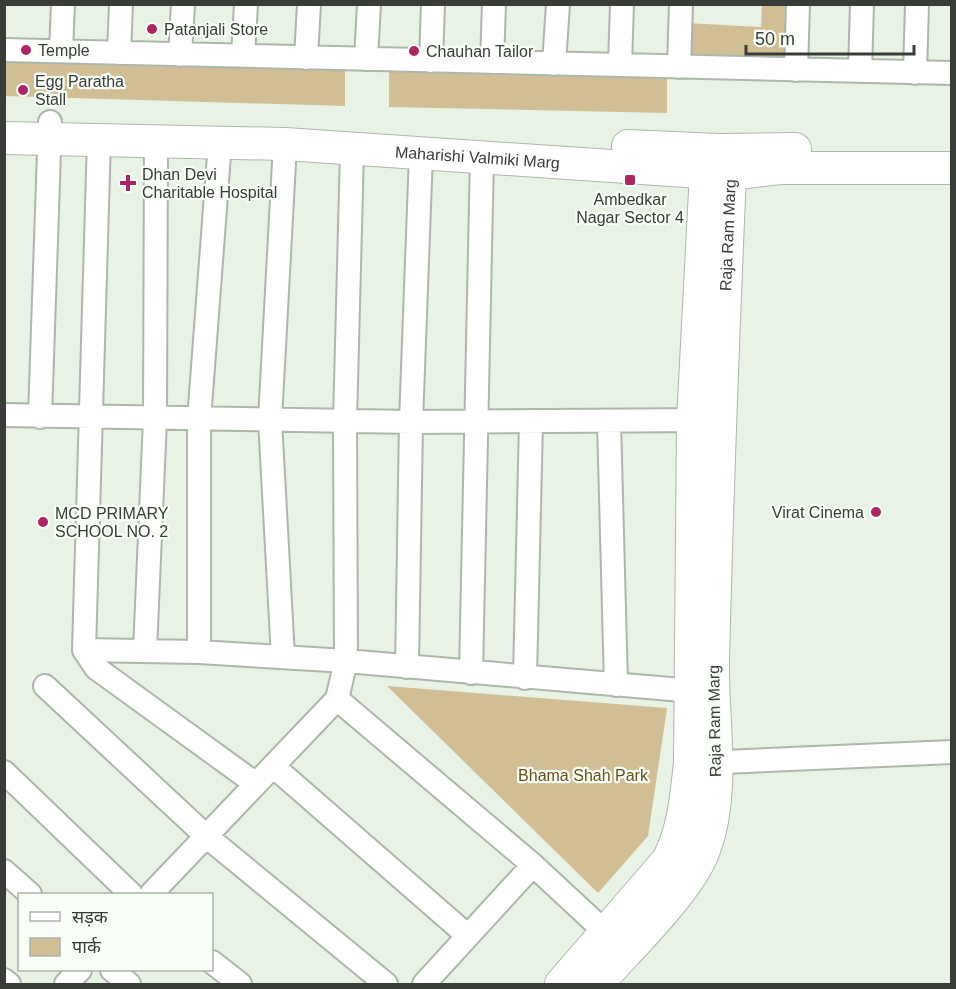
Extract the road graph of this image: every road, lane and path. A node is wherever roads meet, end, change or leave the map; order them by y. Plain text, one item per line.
1 (63, 4) edge
2 (121, 4) edge
3 (183, 4) edge
4 (246, 4) edge
5 (309, 4) edge
6 (369, 4) edge
7 (433, 4) edge
8 (494, 4) edge
9 (558, 4) edge
10 (622, 4) edge
11 (681, 4) edge
12 (798, 4) edge
13 (862, 4) edge
14 (917, 4) edge
15 (4, 50) edge
16 (61, 51) junction
17 (118, 53) junction
18 (180, 55) junction
19 (243, 56) junction
20 (306, 58) junction
21 (366, 59) junction
22 (431, 61) junction
23 (492, 62) junction
24 (554, 64) junction
25 (620, 65) junction
26 (679, 67) junction
27 (796, 70) junction
28 (860, 71) junction
29 (915, 73) junction
30 (951, 73) edge
31 (4, 121) edge
32 (50, 130) junction
33 (4, 138) edge
34 (99, 138) junction
35 (156, 140) junction
36 (220, 142) junction
37 (285, 144) junction
38 (951, 148) edge
39 (352, 150) junction
40 (421, 154) junction
41 (482, 156) junction
42 (718, 165) junction
43 (951, 168) edge
44 (4, 415) edge
45 (40, 417) junction
46 (90, 417) junction
47 (155, 419) junction
48 (199, 420) junction
49 (270, 420) junction
50 (706, 420) junction
51 (531, 421) junction
52 (609, 421) junction
53 (345, 422) junction
54 (411, 422) junction
55 (478, 423) junction
56 (84, 650) junction
57 (145, 651) junction
58 (199, 651) junction
59 (283, 657) junction
60 (346, 661) junction
61 (407, 667) junction
62 (471, 673) junction
63 (525, 678) junction
64 (616, 685) junction
65 (45, 686) dead end
66 (701, 692) junction
67 (337, 699) junction
68 (947, 752) edge
69 (703, 764) junction
70 (273, 766) junction
71 (4, 772) edge
72 (256, 784) junction
73 (206, 836) junction
74 (532, 865) junction
75 (4, 871) edge
76 (29, 893) edge
77 (130, 893) edge
78 (152, 893) edge
79 (468, 936) junction
80 (616, 942) junction
81 (213, 963) edge
82 (78, 971) edge
83 (113, 971) edge
84 (4, 980) edge
85 (9, 984) edge
86 (66, 984) edge
87 (129, 984) edge
88 (240, 984) edge
89 (386, 984) edge
90 (424, 984) edge
91 (561, 984) edge
92 (597, 984) edge

1 - 16 street
2 - 17 street
3 - 18 street
4 - 19 street
5 - 20 street
6 - 21 street
7 - 22 street
8 - 23 street
9 - 24 street
10 - 25 street
11 - 26 street
12 - 27 street
13 - 28 street
14 - 29 street
15 - 16 street
16 - 17 street
17 - 18 street
18 - 19 street
19 - 20 street
20 - 21 street
21 - 22 street
22 - 23 street
23 - 24 street
24 - 25 street
25 - 26 street
26 - 27 street
27 - 28 street
28 - 29 street
29 - 30 street
31 - 32 street, Maharishi Valmiki Marg
32 - 33 street, Maharishi Valmiki Marg
32 - 34 street, Maharishi Valmiki Marg
32 - 42 street, Maharishi Valmiki Marg
32 - 45 street
34 - 35 street, Maharishi Valmiki Marg
34 - 46 street
35 - 36 street, Maharishi Valmiki Marg
35 - 47 street
36 - 37 street, Maharishi Valmiki Marg
36 - 48 street
37 - 39 street, Maharishi Valmiki Marg
37 - 49 street
38 - 42 street, Maharishi Valmiki Marg
39 - 40 street, Maharishi Valmiki Marg
39 - 53 street
40 - 41 street, Maharishi Valmiki Marg
40 - 54 street
41 - 42 street, Maharishi Valmiki Marg
41 - 55 street
42 - 43 street, Maharishi Valmiki Marg
42 - 50 street, Raja Ram Marg
44 - 45 street
45 - 46 street
46 - 47 street
46 - 56 street
47 - 48 street
47 - 57 street
48 - 49 street
48 - 58 street
49 - 53 street
49 - 59 street
50 - 52 street
50 - 66 street, Raja Ram Marg
51 - 52 street
51 - 55 street
51 - 63 street
52 - 64 street
53 - 54 street
53 - 60 street
54 - 55 street
54 - 61 street
55 - 62 street
56 - 57 street
56 - 72 street
57 - 58 street
58 - 59 street
59 - 60 street
60 - 61 street
60 - 67 street
61 - 62 street
62 - 63 street
63 - 64 street
64 - 66 street
65 - 73 street
66 - 69 street, Raja Ram Marg
67 - 70 street
67 - 74 street
68 - 69 street
69 - 80 street, Raja Ram Marg
70 - 72 street
70 - 79 street
71 - 77 street
72 - 73 street
73 - 78 street
73 - 89 street
74 - 79 street
74 - 80 street
75 - 76 street
79 - 90 street
80 - 91 street, Raja Ram Marg
80 - 92 street, Raja Ram Marg
81 - 88 street
82 - 86 street
83 - 87 street
84 - 85 street

